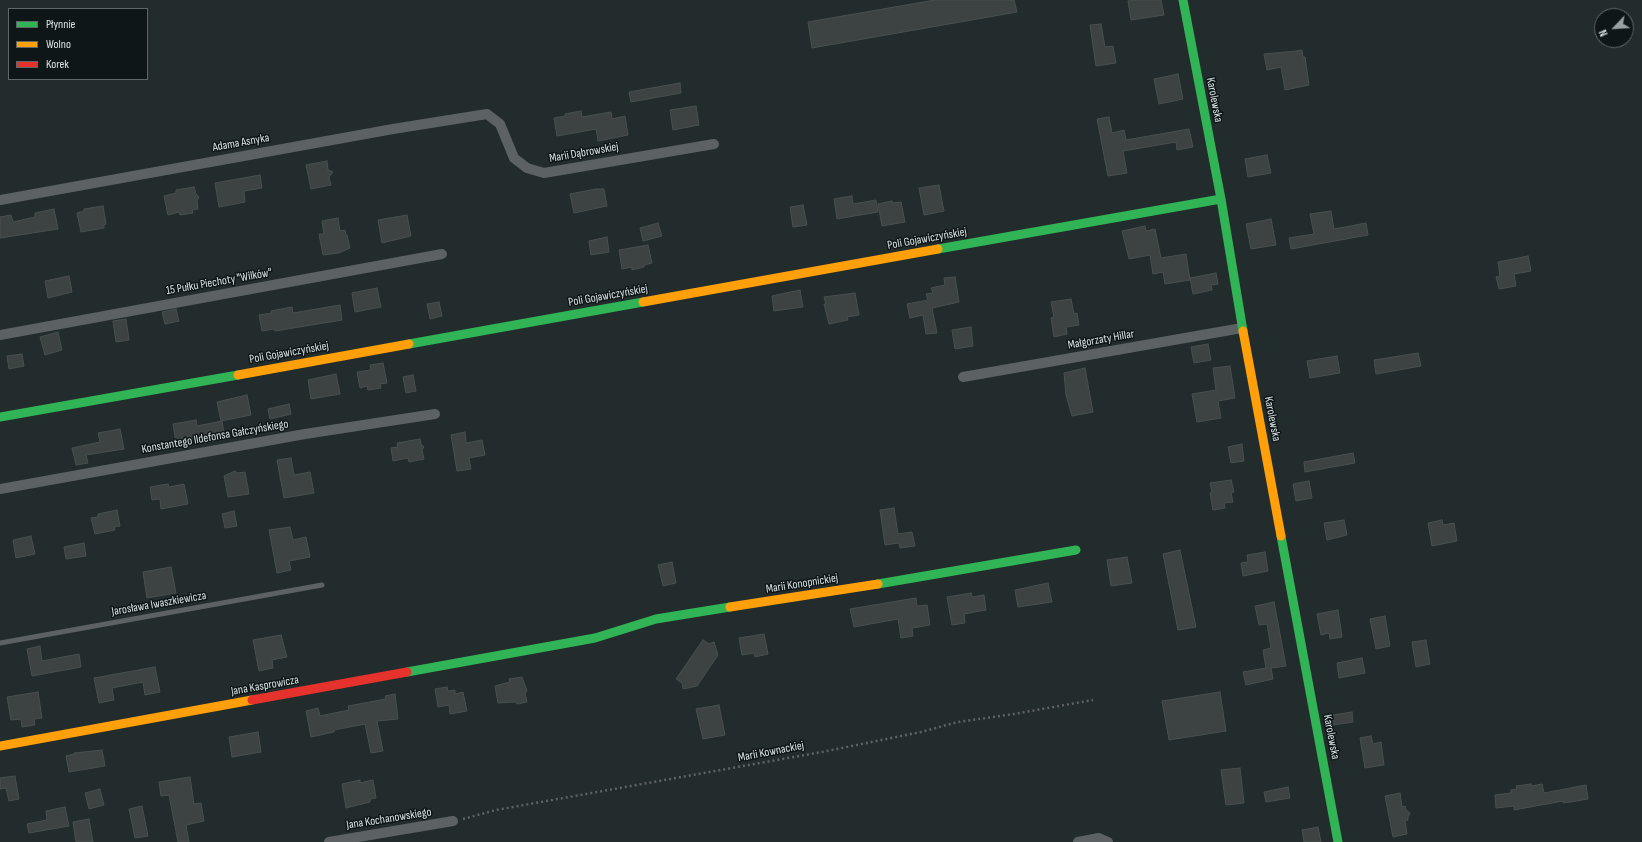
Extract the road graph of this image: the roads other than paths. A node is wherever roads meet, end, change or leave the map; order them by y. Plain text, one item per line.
1 (1183, 0) edge
2 (487, 114) joint
3 (714, 144) dead end
4 (1221, 199) junction
5 (0, 200) edge
6 (442, 254) dead end
7 (1242, 328) junction
8 (0, 335) edge
9 (963, 377) dead end
10 (435, 414) dead end
11 (0, 417) edge
12 (0, 489) edge
13 (1076, 550) dead end
14 (322, 585) dead end
15 (0, 642) edge
16 (534, 649) joint
17 (0, 746) edge
18 (453, 821) road end
19 (330, 842) edge
20 (1078, 842) edge
21 (1108, 842) edge
22 (1338, 842) edge

1 - 4 street, Karolewska
2 - 3 street, Marii Dąbrowskiej
2 - 5 street, Adama Asnyka
4 - 7 street, Karolewska
4 - 11 street, Poli Gojawiczyńskiej
6 - 8 street, 15 Pułku Piechoty "Wilków"
7 - 9 street, Małgorzaty Hillar
7 - 22 street, Karolewska
10 - 12 street, Konstantego Ildefonsa Gałczyńskiego
13 - 16 street, Marii Konopnickiej
14 - 15 lane, Jarosława Iwaszkiewicza
16 - 17 street, Jana Kasprowicza
18 - 19 street, Jana Kochanowskiego
20 - 21 street

